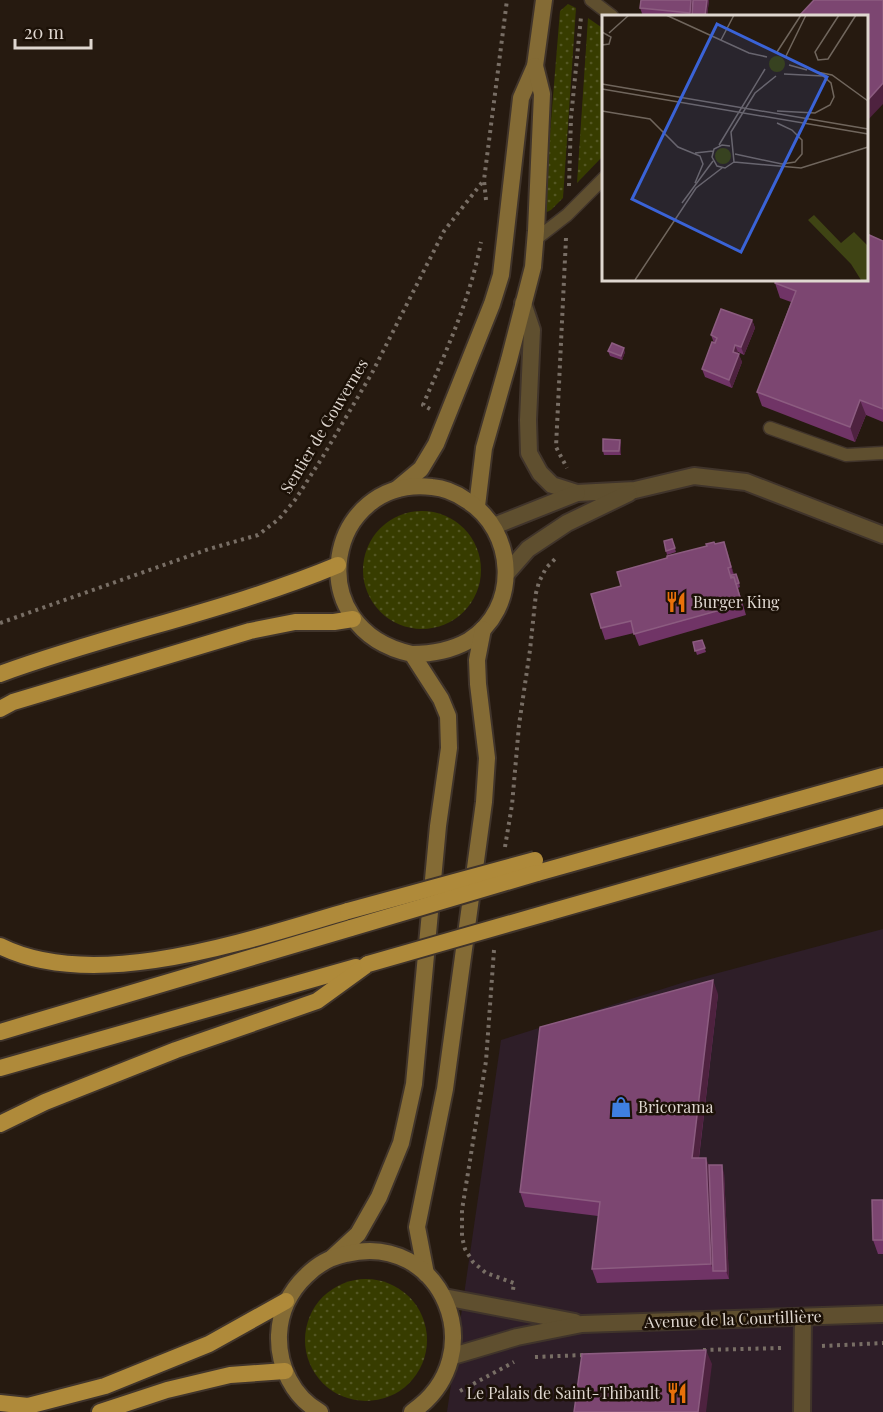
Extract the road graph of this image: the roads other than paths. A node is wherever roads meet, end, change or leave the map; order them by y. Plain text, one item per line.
1 (544, 0) edge
2 (587, 4) edge
3 (610, 15) edge
4 (535, 66) junction
5 (602, 180) edge
6 (536, 239) junction
7 (523, 303) junction
8 (770, 428) dead end
9 (883, 453) edge
10 (396, 490) junction
11 (635, 490) junction
12 (577, 493) junction
13 (477, 506) junction
14 (494, 526) junction
15 (883, 535) edge
16 (338, 565) junction
17 (507, 573) junction
18 (353, 619) junction
19 (483, 629) junction
20 (412, 654) junction
21 (0, 674) edge
22 (0, 709) edge
23 (883, 776) edge
24 (883, 817) edge
25 (349, 919) junction
26 (0, 946) edge
27 (368, 964) junction
28 (0, 1032) edge
29 (0, 1068) edge
30 (0, 1124) edge
31 (333, 1257) junction
32 (426, 1274) junction
33 (444, 1297) junction
34 (286, 1301) junction
35 (883, 1314) edge
36 (803, 1318) junction
37 (582, 1324) junction
38 (453, 1356) junction
39 (285, 1371) junction
40 (0, 1402) edge
41 (100, 1412) edge
42 (320, 1412) edge
43 (412, 1412) edge
44 (802, 1412) edge

1 - 4 main road
2 - 3 lane
4 - 6 main road
4 - 10 main road
5 - 6 lane
6 - 7 main road
7 - 12 street
7 - 13 main road
8 - 9 lane
10 - 13 main road
10 - 16 main road
11 - 12 street
11 - 15 street
11 - 17 street
12 - 14 street
13 - 14 main road
14 - 17 main road
16 - 18 main road
16 - 21 highway
17 - 19 main road
18 - 20 main road
18 - 22 highway
19 - 20 main road
19 - 32 main road
20 - 31 main road
23 - 25 highway, bridge
24 - 27 highway, bridge
25 - 26 highway
25 - 28 highway
27 - 29 highway
27 - 30 highway
31 - 32 main road
31 - 34 main road
32 - 33 main road
33 - 37 street, Avenue de la Courtillière
33 - 38 main road
34 - 39 main road
34 - 40 highway
35 - 36 street, Avenue de la Courtillière
36 - 37 street, Avenue de la Courtillière
36 - 44 street
37 - 38 street, Avenue de la Courtillière
38 - 43 main road
39 - 41 highway
39 - 42 main road

